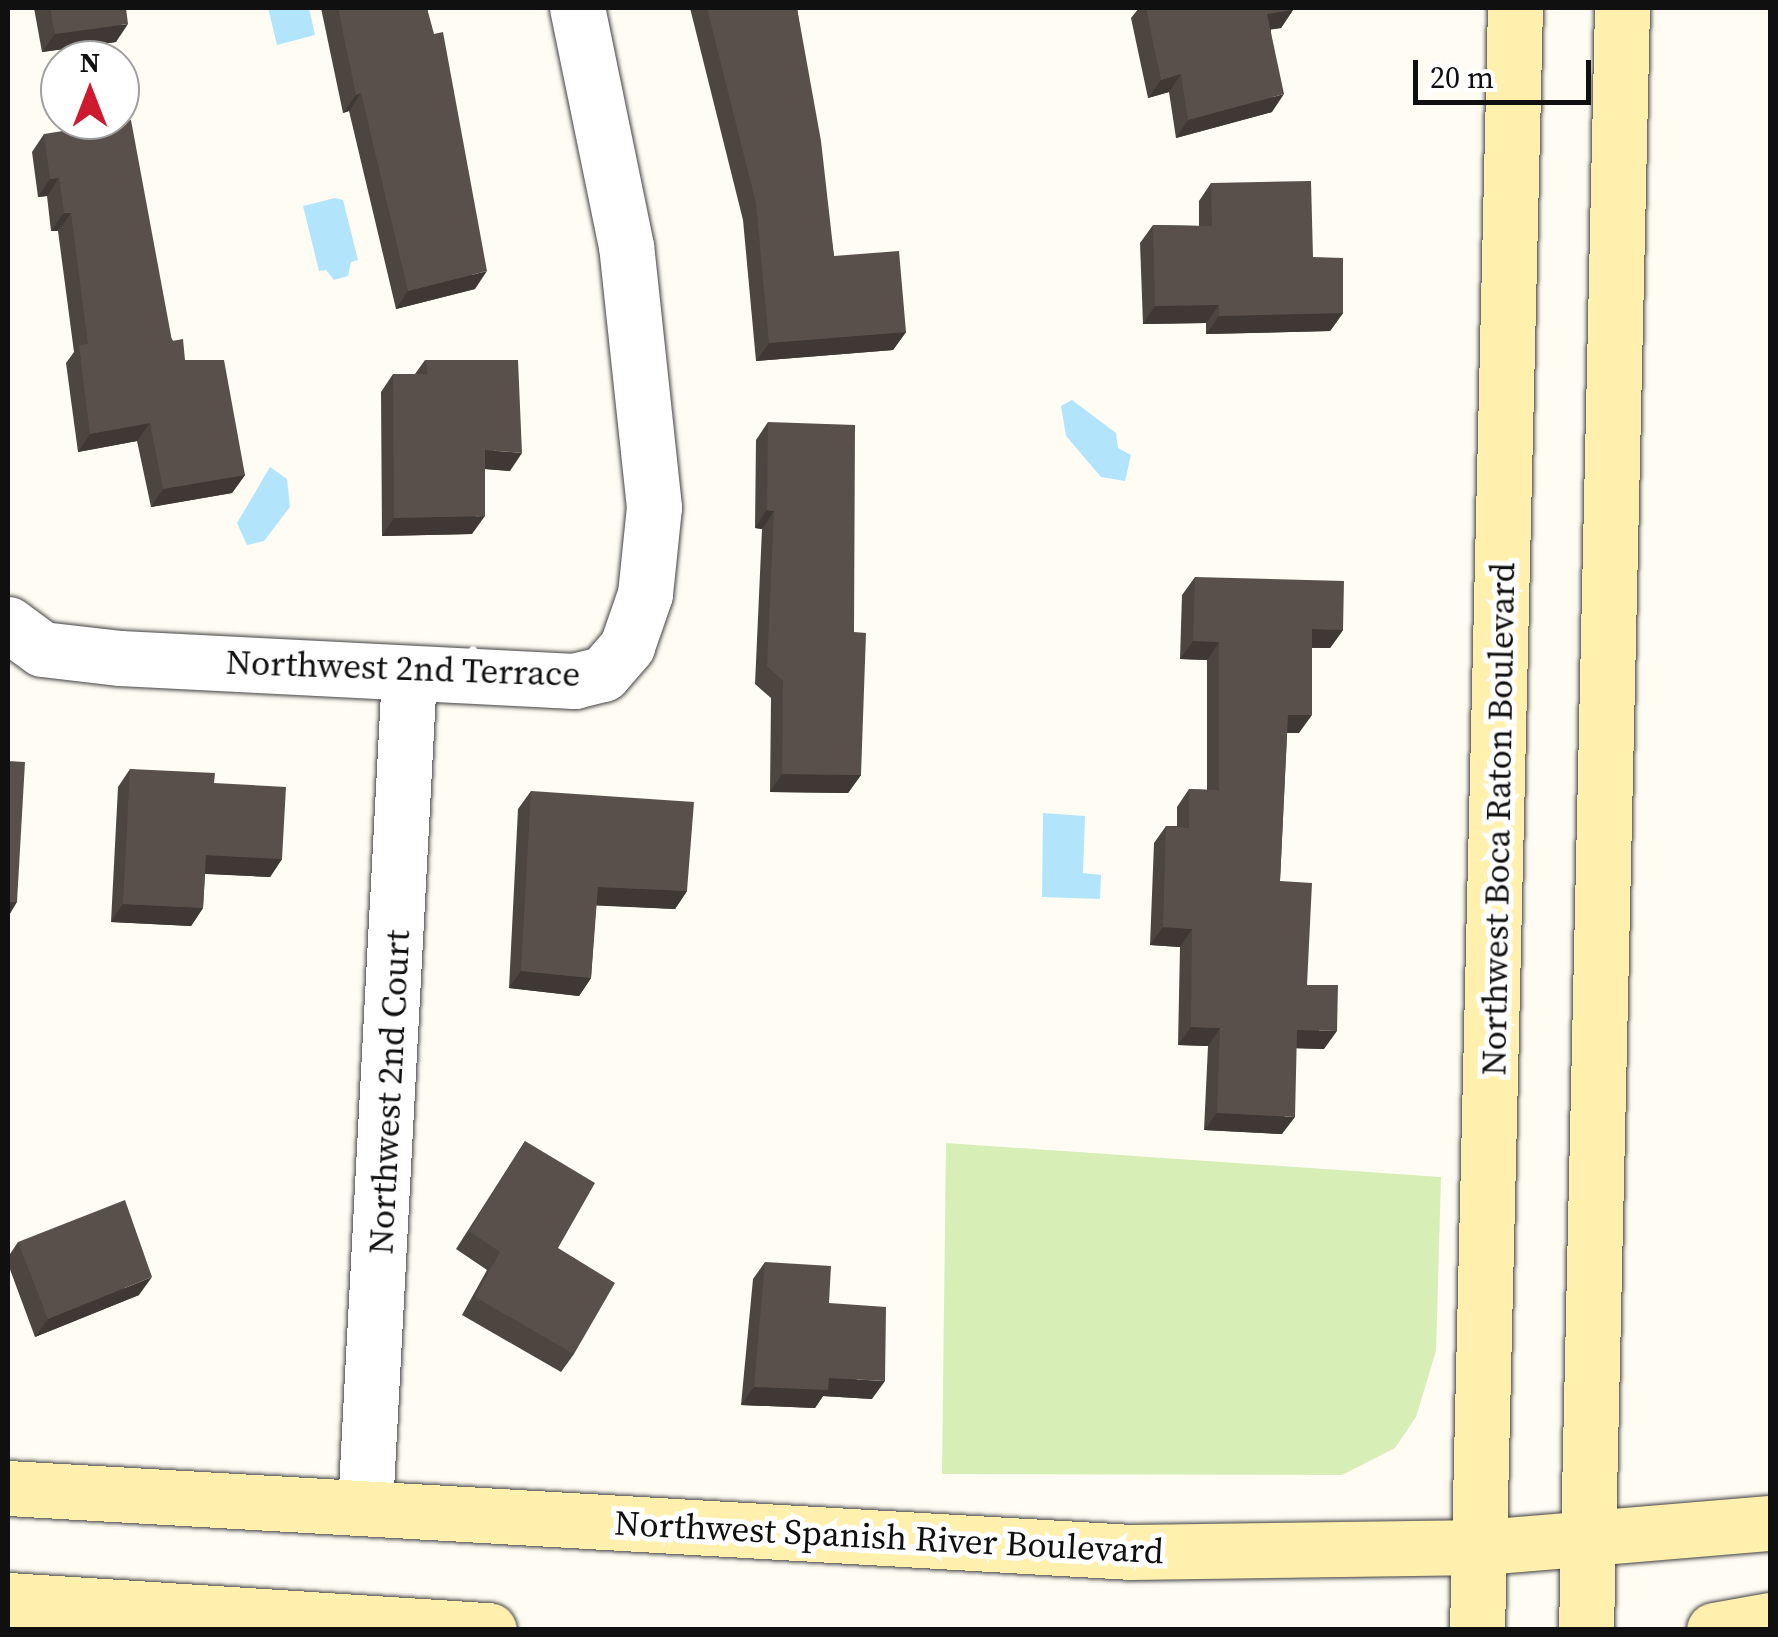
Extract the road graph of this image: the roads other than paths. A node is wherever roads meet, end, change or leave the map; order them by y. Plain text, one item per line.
1 (577, 8) edge
2 (1515, 8) edge
3 (1622, 8) edge
4 (8, 624) edge
5 (409, 675) junction
6 (8, 1488) edge
7 (365, 1508) junction
8 (1770, 1523) edge
9 (1590, 1542) junction
10 (1483, 1547) junction
11 (8, 1600) edge
12 (1770, 1620) edge
13 (469, 1629) edge
14 (1477, 1630) edge
15 (1586, 1630) edge
16 (1714, 1630) edge

1 - 5 street, Northwest 2nd Terrace
2 - 10 street, Northwest Boca Raton Boulevard
3 - 9 street
4 - 5 street, Northwest 2nd Terrace
5 - 7 street, Northwest 2nd Court
6 - 7 street, Northwest Spanish River Boulevard
7 - 10 street, Northwest Spanish River Boulevard
8 - 9 street, Northwest Spanish River Boulevard
9 - 10 street, Northwest Spanish River Boulevard
9 - 15 street
10 - 14 street, Northwest Boca Raton Boulevard
11 - 13 street
12 - 16 street

